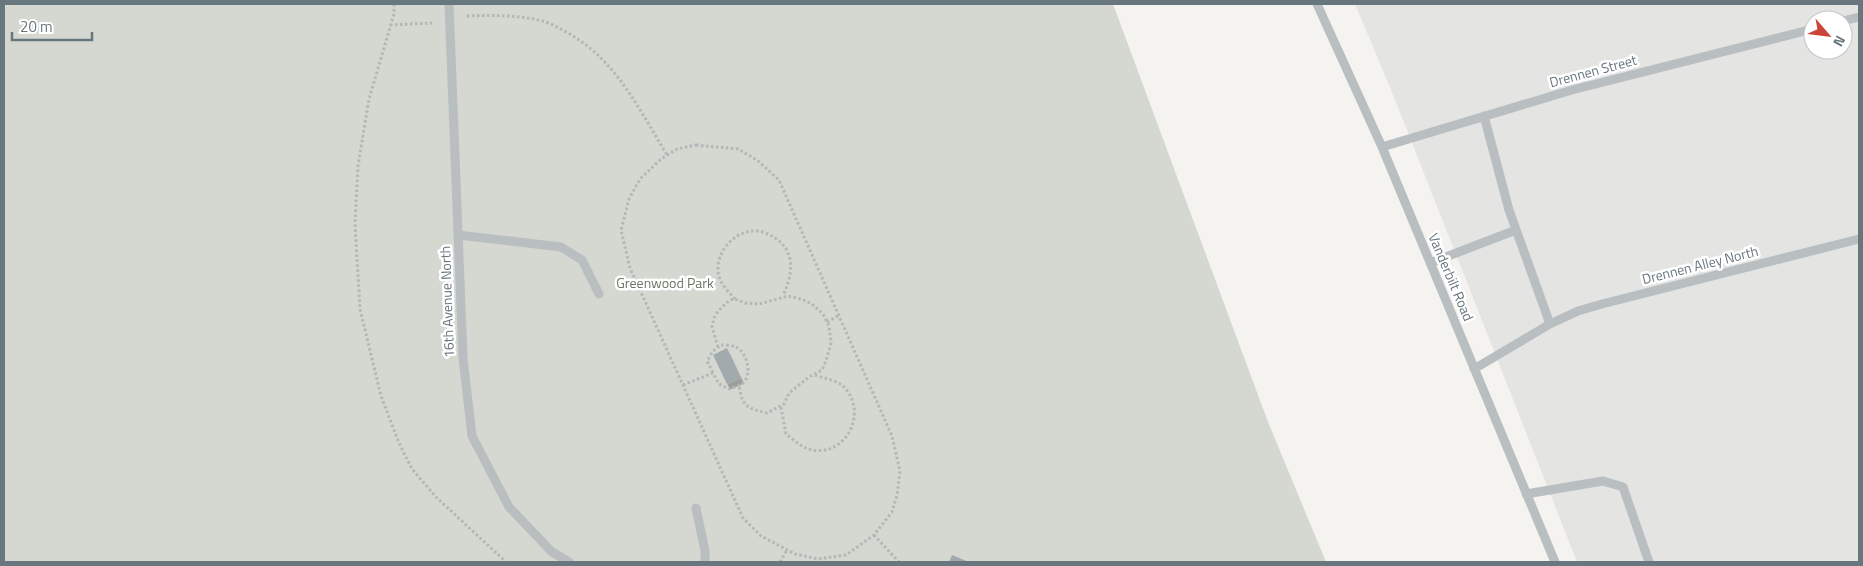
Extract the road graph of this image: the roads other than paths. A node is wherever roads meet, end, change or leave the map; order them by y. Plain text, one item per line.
1 (449, 4) edge
2 (1317, 4) edge
3 (1803, 32) edge
4 (1484, 116) junction
5 (1382, 146) junction
6 (1516, 230) junction
7 (458, 235) junction
8 (1859, 239) edge
9 (1430, 263) junction
10 (599, 294) dead end
11 (1550, 324) junction
12 (1474, 369) junction
13 (1526, 494) junction
14 (696, 508) dead end
15 (569, 562) edge
16 (705, 562) edge
17 (1555, 562) edge
18 (1648, 562) edge

1 - 7 street, 16th Avenue North
2 - 5 street, Vanderbilt Road
3 - 4 street, Drennen Street
4 - 5 street, Drennen Street
4 - 6 street
5 - 9 street, Vanderbilt Road
6 - 9 street
6 - 11 street
7 - 10 street
7 - 15 street, 16th Avenue North
8 - 11 street, Drennen Alley North
9 - 12 street, Vanderbilt Road
11 - 12 street, Drennen Alley North
12 - 13 street, Vanderbilt Road
13 - 17 street, Vanderbilt Road
13 - 18 street
14 - 16 street

